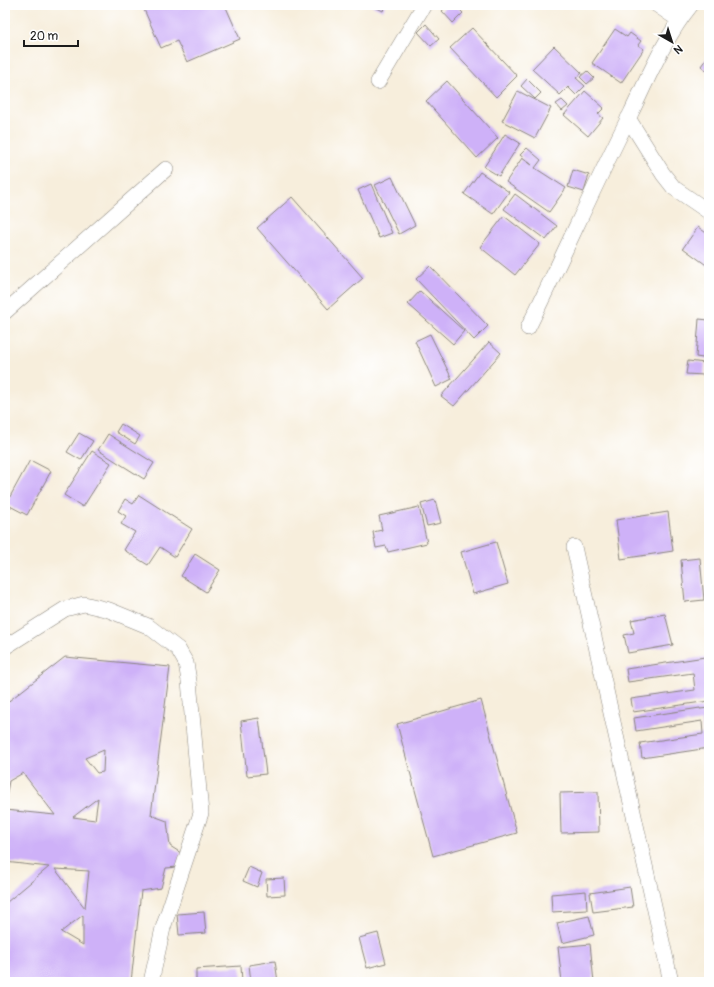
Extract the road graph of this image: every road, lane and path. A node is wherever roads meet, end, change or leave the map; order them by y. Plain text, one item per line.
1 (424, 5) edge
2 (657, 5) edge
3 (691, 5) edge
4 (679, 20) junction
5 (378, 82) dead end
6 (628, 118) junction
7 (166, 169) dead end
8 (709, 212) edge
9 (5, 312) edge
10 (528, 328) dead end
11 (574, 547) dead end
12 (5, 647) edge
13 (151, 982) edge
14 (671, 982) edge

1 - 5 street
2 - 4 street
3 - 4 street
4 - 6 street
6 - 8 street
6 - 10 street
7 - 9 street
11 - 14 street
12 - 13 street

